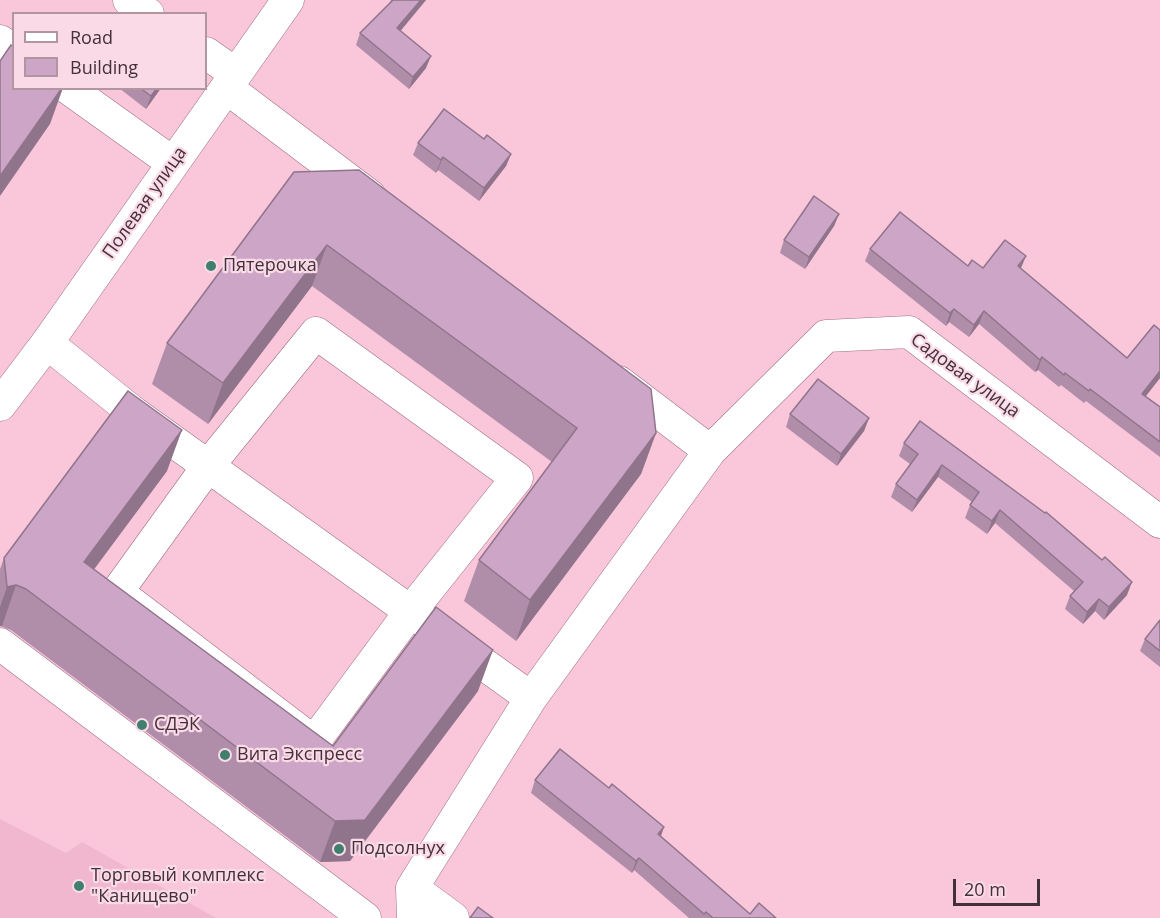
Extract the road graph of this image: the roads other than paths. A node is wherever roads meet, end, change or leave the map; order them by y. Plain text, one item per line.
1 (129, 0) edge
2 (288, 0) edge
3 (145, 12) edge
4 (207, 54) edge
5 (231, 81) junction
6 (71, 90) edge
7 (173, 163) junction
8 (397, 216) edge
9 (47, 343) junction
10 (596, 365) edge
11 (0, 405) edge
12 (710, 451) junction
13 (208, 466) junction
14 (1160, 522) edge
15 (410, 612) junction
16 (0, 644) edge
17 (531, 698) junction
18 (413, 903) edge
19 (365, 918) edge
20 (453, 918) edge

1 - 3 street
2 - 5 street, Полевая улица
4 - 5 street
5 - 7 street, Полевая улица
5 - 8 street
6 - 7 street
7 - 9 street, Полевая улица
9 - 11 street, Полевая улица
9 - 13 street
10 - 12 street
12 - 14 street, Садовая улица
12 - 17 street, Садовая улица
13 - 15 street
13 - 15 street
13 - 15 street
15 - 17 street
16 - 19 street
17 - 18 street, Садовая улица
18 - 20 street

